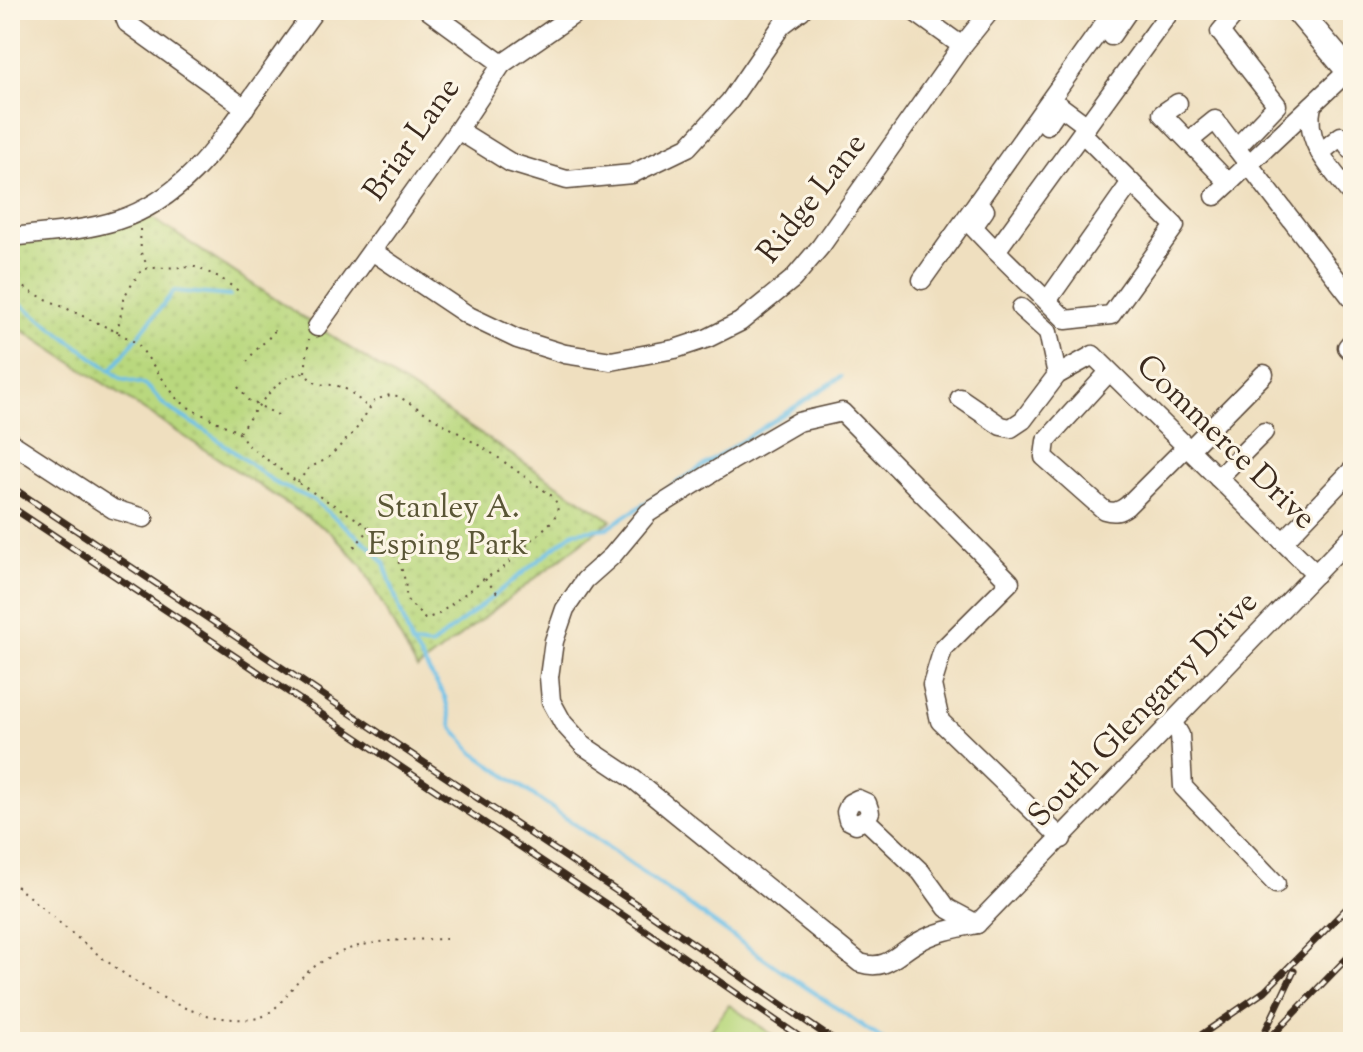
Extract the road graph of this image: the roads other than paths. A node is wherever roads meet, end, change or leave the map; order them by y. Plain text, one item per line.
1 (315, 10) edge
2 (428, 10) edge
3 (580, 10) edge
4 (802, 10) edge
5 (912, 10) edge
6 (991, 10) edge
7 (1114, 10) edge
8 (1129, 10) edge
9 (1171, 10) edge
10 (1297, 10) edge
11 (1237, 12) edge
12 (124, 16) edge
13 (962, 46) junction
14 (502, 64) junction
15 (1351, 74) edge
16 (1178, 103) dead end
17 (1312, 105) junction
18 (1060, 106) junction
19 (245, 108) junction
20 (1084, 129) junction
21 (458, 130) junction
22 (1274, 140) junction
23 (1189, 141) junction
24 (1236, 148) junction
25 (1318, 150) junction
26 (1353, 152) edge
27 (1250, 164) junction
28 (1131, 182) junction
29 (1229, 183) junction
30 (1215, 196) dead end
31 (1353, 197) edge
32 (10, 237) edge
33 (372, 251) junction
34 (996, 251) junction
35 (922, 280) dead end
36 (1353, 300) edge
37 (1047, 301) junction
38 (1021, 308) dead end
39 (313, 332) road end
40 (1353, 340) edge
41 (1353, 353) edge
42 (1109, 372) junction
43 (1264, 374) dead end
44 (1057, 375) junction
45 (960, 398) dead end
46 (1264, 432) dead end
47 (10, 442) edge
48 (1188, 448) junction
49 (1351, 477) edge
50 (1218, 478) junction
51 (144, 518) dead end
52 (1353, 535) edge
53 (1283, 542) junction
54 (1316, 574) junction
55 (1173, 723) junction
56 (866, 820) dead end
57 (1062, 839) junction
58 (1276, 884) dead end
59 (977, 924) junction

1 - 19 street
2 - 14 street
3 - 14 street, Briar Lane
4 - 21 street
5 - 13 street
6 - 13 street, Ridge Lane
7 - 35 street
8 - 18 street
9 - 20 street
10 - 15 main road
11 - 24 street
12 - 19 street
13 - 33 street, Ridge Lane
14 - 21 street, Briar Lane
15 - 17 street
16 - 23 street
17 - 22 street
17 - 25 street
18 - 20 street
18 - 34 street
19 - 32 street
20 - 28 street
20 - 34 street
21 - 33 street, Briar Lane
22 - 25 street
22 - 27 street
23 - 24 street
23 - 29 street
24 - 27 street
25 - 26 street
25 - 31 street
27 - 29 street
27 - 36 street
28 - 37 street
28 - 37 street
29 - 30 street
33 - 39 street, Briar Lane
34 - 37 street
38 - 44 street
40 - 41 street
42 - 44 street, Commerce Drive
42 - 48 street, Commerce Drive
42 - 48 street
43 - 48 street
44 - 45 street
46 - 50 street
47 - 51 street
48 - 50 street, Commerce Drive
49 - 53 street
50 - 53 street, Commerce Drive
52 - 54 street, South Glengarry Drive
53 - 54 street, Commerce Drive
54 - 55 street, South Glengarry Drive
55 - 57 street, South Glengarry Drive
55 - 58 street
56 - 59 street
57 - 59 street, South Glengarry Drive
57 - 59 street

